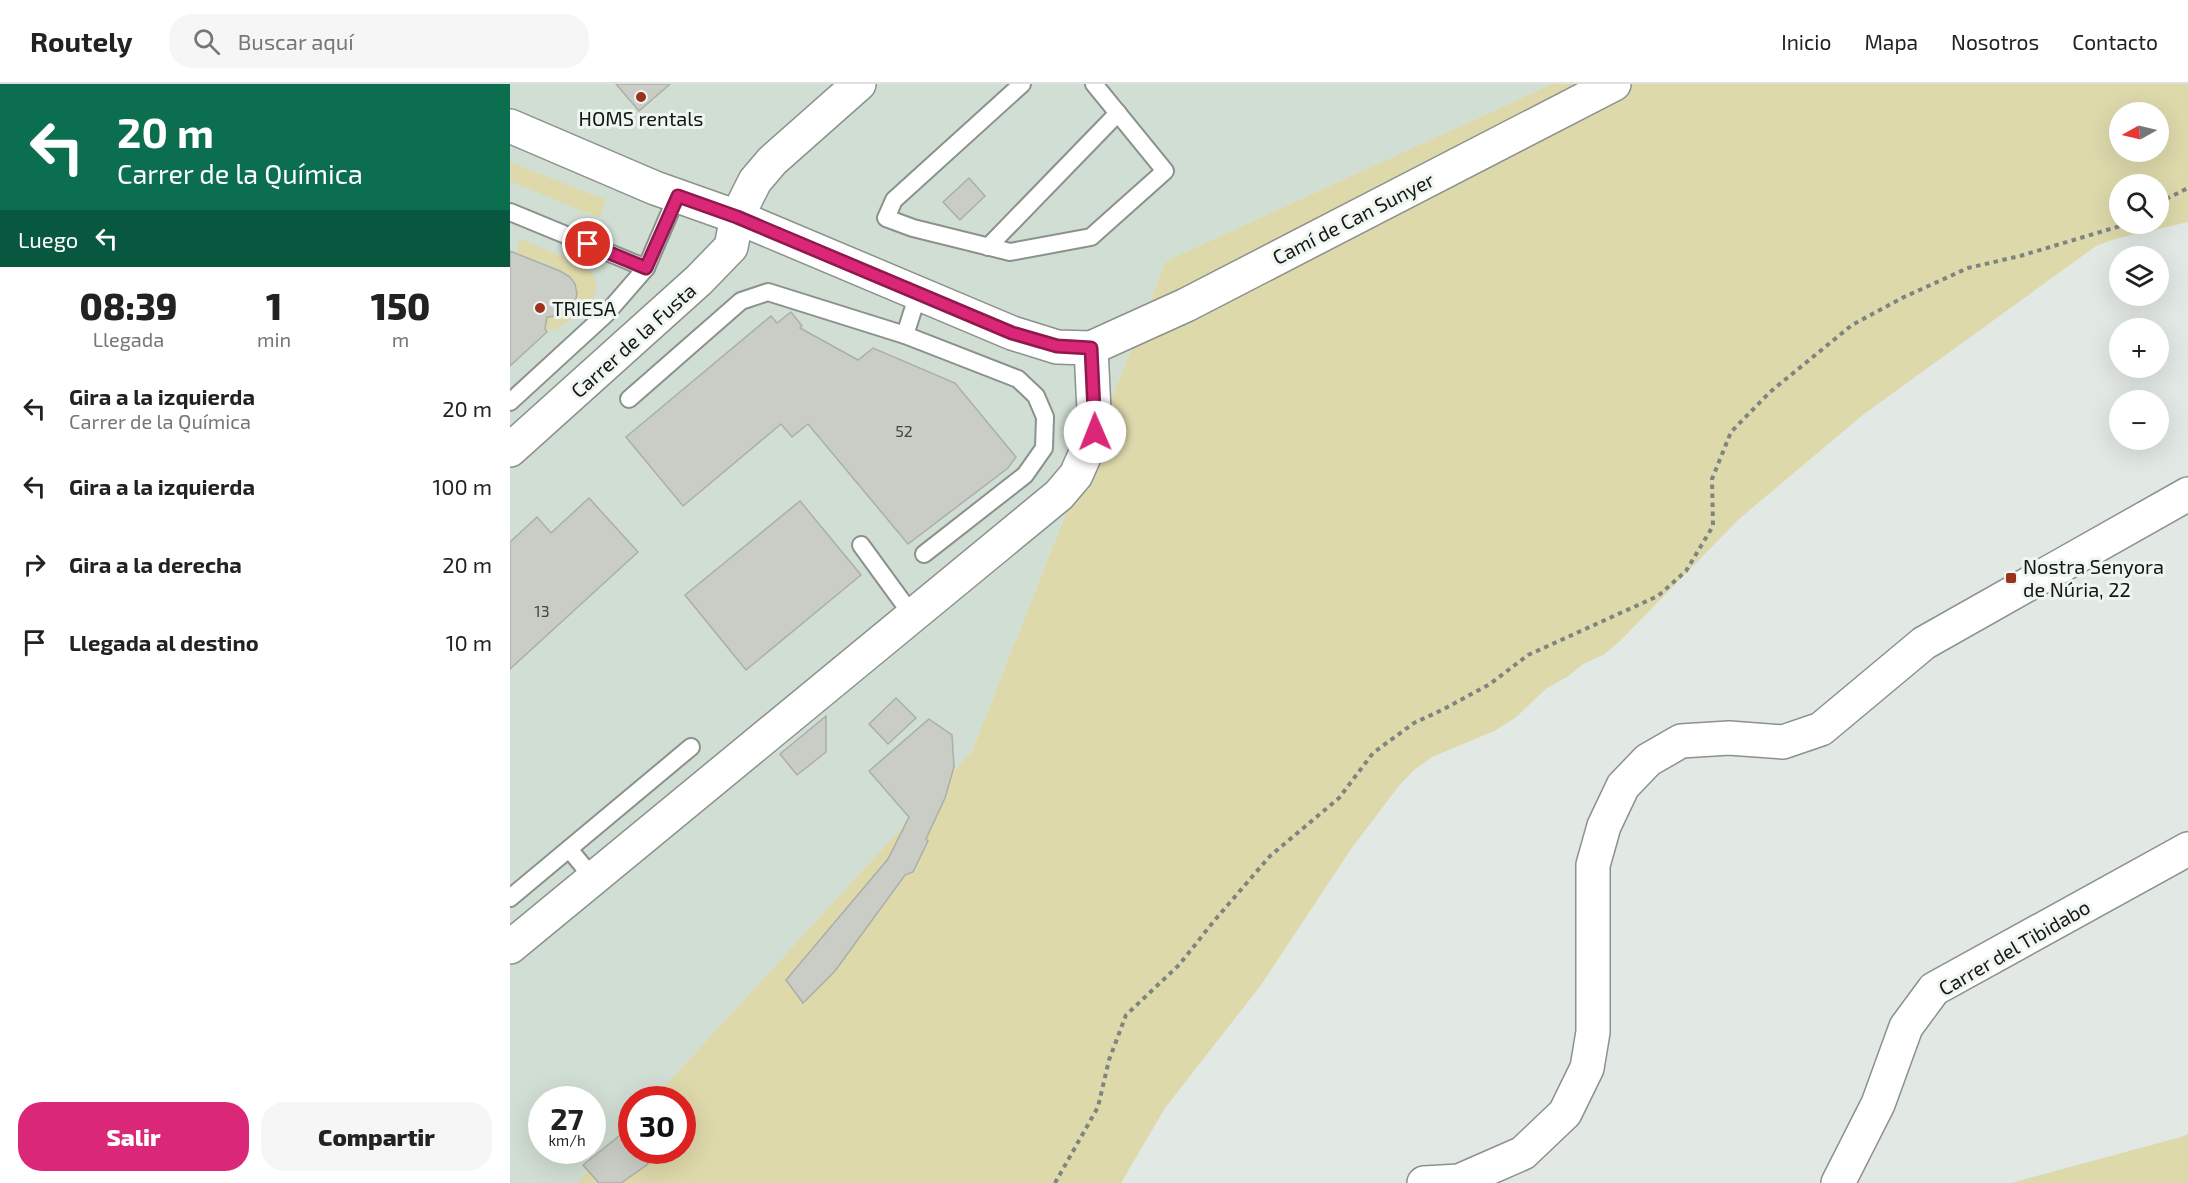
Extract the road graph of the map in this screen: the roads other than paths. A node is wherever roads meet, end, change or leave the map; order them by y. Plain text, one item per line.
1 (859, 84) edge
2 (1022, 84) edge
3 (1094, 84) edge
4 (1614, 84) edge
5 (1118, 113) junction
6 (510, 126) edge
7 (678, 196) junction
8 (510, 212) edge
9 (737, 217) junction
10 (988, 247) junction
11 (646, 268) junction
12 (918, 294) junction
13 (904, 335) junction
14 (1091, 348) junction
15 (629, 399) dead end
16 (510, 402) edge
17 (510, 450) edge
18 (2188, 494) edge
19 (861, 545) dead end
20 (924, 554) dead end
21 (912, 615) junction
22 (692, 747) dead end
23 (568, 849) junction
24 (2188, 849) edge
25 (593, 878) junction
26 (510, 898) edge
27 (510, 947) edge
28 (1424, 1183) edge
29 (1838, 1183) edge

1 - 9 street, Carrer de la Fusta
2 - 10 lane
3 - 5 lane
4 - 14 street, Camí de Can Sunyer
5 - 10 lane
5 - 10 lane
6 - 7 street
7 - 9 street
7 - 11 lane
8 - 11 lane
9 - 12 street
9 - 17 street, Carrer de la Fusta
11 - 16 lane
12 - 13 lane
12 - 14 street
13 - 15 lane
13 - 20 lane
14 - 21 street
18 - 28 street
19 - 21 lane
21 - 25 street
22 - 23 lane
23 - 25 lane
23 - 26 lane
24 - 29 street, Carrer del Tibidabo
25 - 27 street

